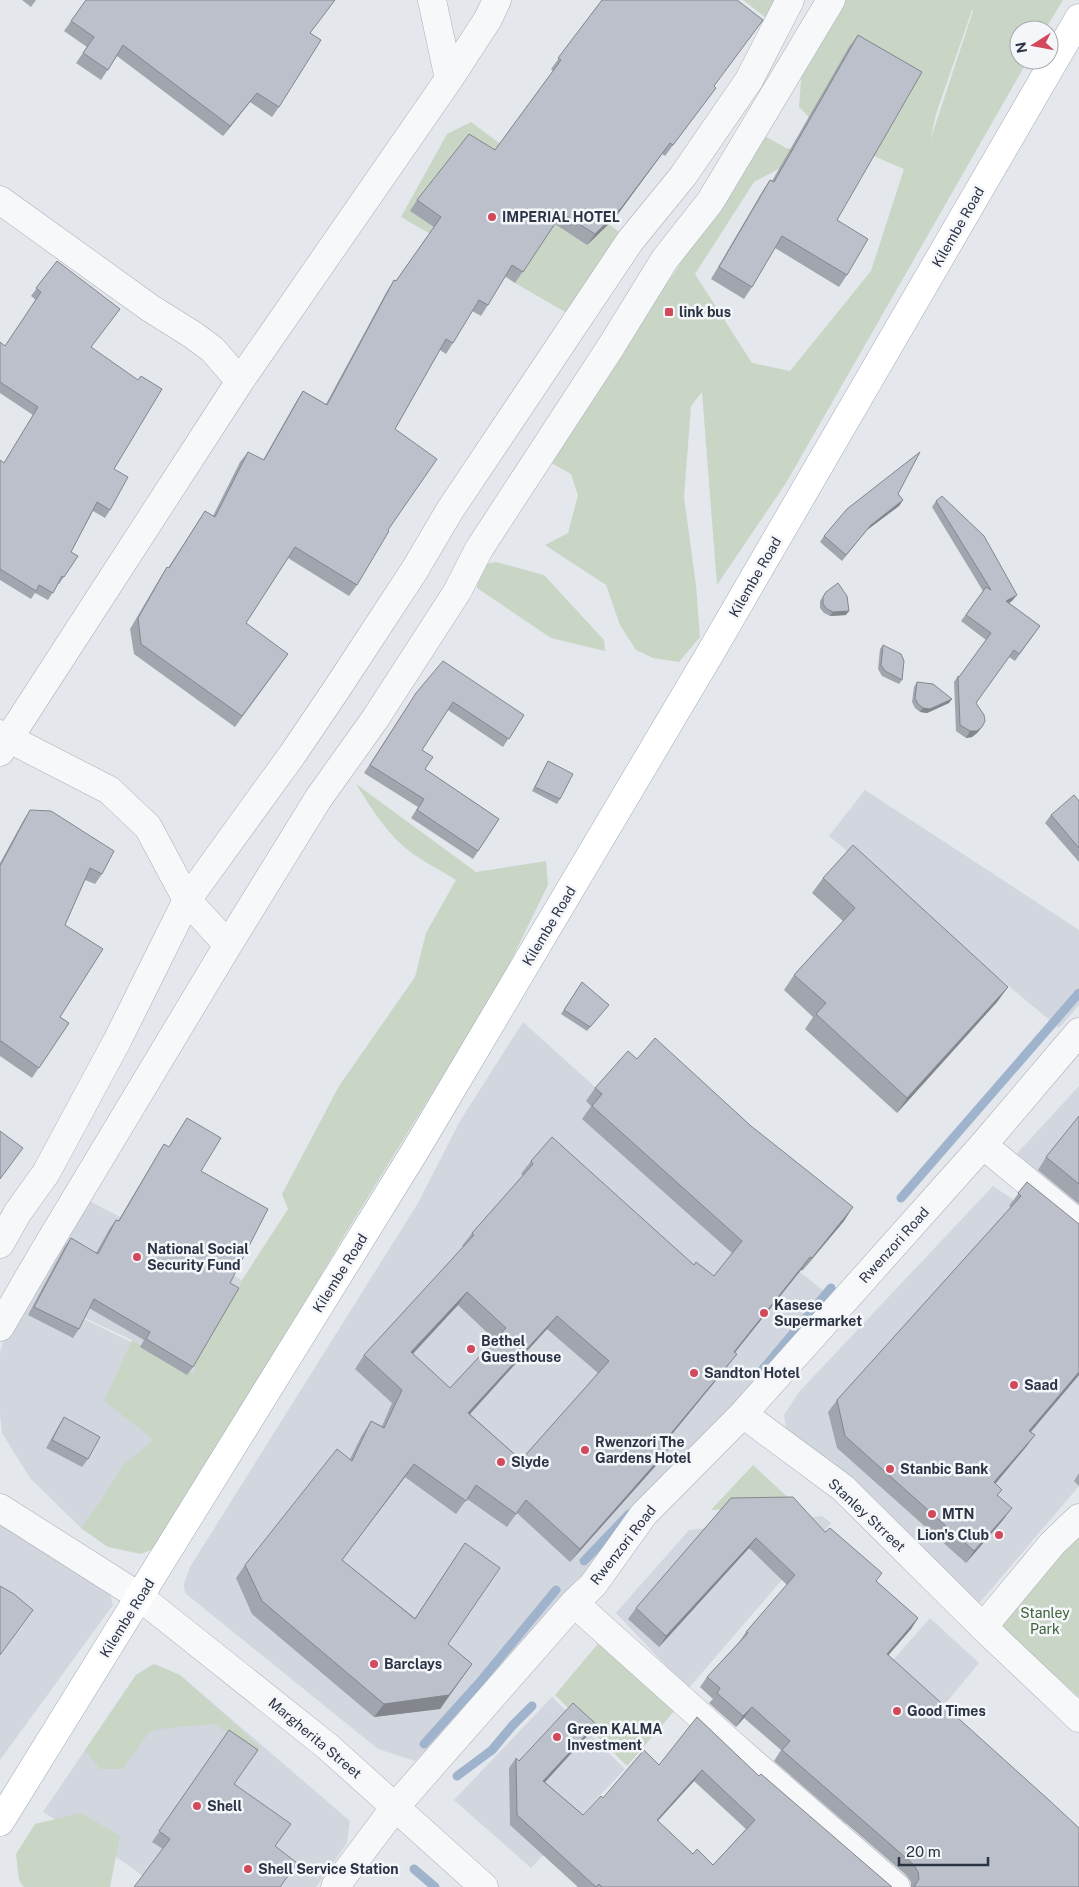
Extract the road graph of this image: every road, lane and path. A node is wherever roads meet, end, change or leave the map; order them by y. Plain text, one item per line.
1 (432, 0) edge
2 (497, 0) edge
3 (790, 0) edge
4 (831, 0) edge
5 (1079, 18) edge
6 (449, 79) junction
7 (0, 200) edge
8 (240, 381) junction
9 (3, 742) edge
10 (187, 900) junction
11 (228, 945) junction
12 (1079, 1032) edge
13 (983, 1145) junction
14 (1079, 1224) edge
15 (0, 1244) edge
16 (0, 1327) edge
17 (743, 1414) junction
18 (0, 1508) edge
19 (1079, 1518) edge
20 (140, 1597) junction
21 (574, 1603) junction
22 (983, 1627) junction
23 (1079, 1718) edge
24 (396, 1806) junction
25 (0, 1822) edge
26 (335, 1887) edge
27 (484, 1887) edge
28 (896, 1887) edge

1 - 6 street
2 - 6 street
3 - 10 street
4 - 11 street
5 - 20 main road, Kilembe Road
6 - 8 street
7 - 8 street
8 - 9 street
9 - 10 street
10 - 11 street
10 - 15 street
11 - 16 street
12 - 13 street, Rwenzori Road
13 - 14 street
13 - 17 street, Rwenzori Road
17 - 21 street, Rwenzori Road
17 - 22 street, Stanley Strreet
18 - 20 street, Margherita Street
19 - 22 street
20 - 24 street, Margherita Street
20 - 25 main road, Kilembe Road
21 - 24 street, Rwenzori Road
21 - 28 street
22 - 23 street, Stanley Strreet
24 - 26 street, Rwenzori Road
24 - 27 street, Margherita Street

